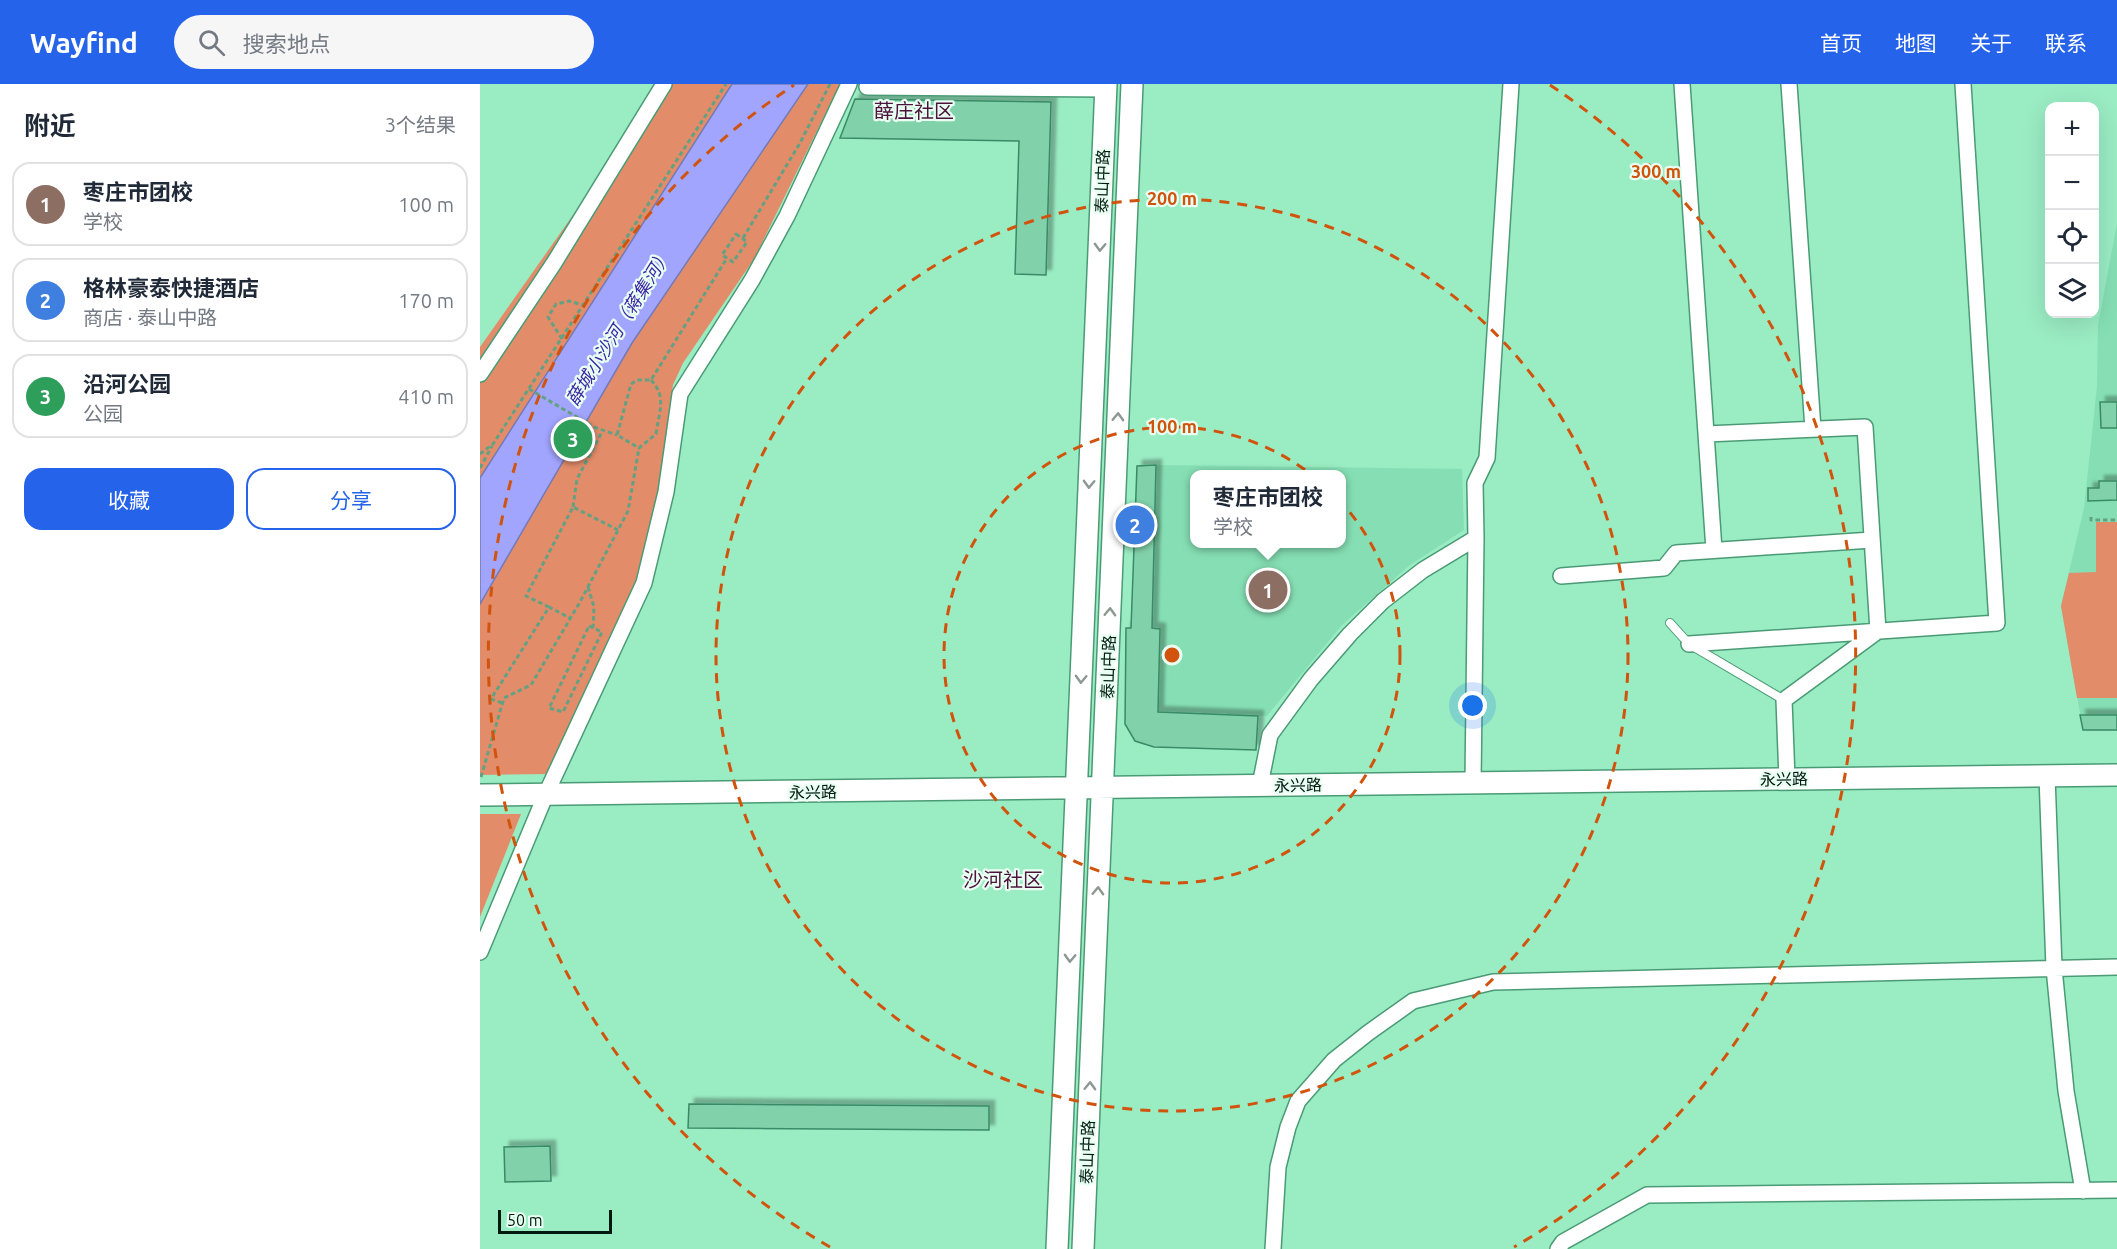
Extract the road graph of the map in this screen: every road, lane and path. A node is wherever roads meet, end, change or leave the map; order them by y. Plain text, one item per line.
1 (664, 84) edge
2 (726, 84) edge
3 (830, 84) edge
4 (849, 84) edge
5 (1132, 84) edge
6 (1511, 84) edge
7 (1682, 84) edge
8 (1789, 84) edge
9 (1963, 84) edge
10 (867, 87) dead end
11 (1106, 87) edge
12 (742, 238) junction
13 (727, 258) junction
14 (583, 305) junction
15 (546, 309) dead end
16 (551, 312) junction
17 (562, 339) junction
18 (480, 374) edge
19 (651, 380) junction
20 (529, 389) junction
21 (1813, 429) junction
22 (603, 430) junction
23 (1706, 434) junction
24 (617, 435) junction
25 (493, 444) junction
26 (639, 448) junction
27 (480, 454) edge
28 (480, 468) edge
29 (573, 507) junction
30 (2091, 517) dead end
31 (2117, 520) edge
32 (618, 530) junction
33 (1476, 538) junction
34 (1872, 540) junction
35 (1714, 550) junction
36 (1561, 576) dead end
37 (588, 587) junction
38 (549, 607) junction
39 (570, 618) junction
40 (1670, 623) dead end
41 (593, 628) junction
42 (1878, 631) junction
43 (1689, 644) junction
44 (1784, 700) junction
45 (502, 703) junction
46 (2117, 775) edge
47 (2047, 776) junction
48 (1787, 779) junction
49 (480, 780) edge
50 (1473, 783) junction
51 (1260, 786) junction
52 (1102, 788) junction
53 (1077, 789) junction
54 (546, 794) junction
55 (480, 795) edge
56 (480, 952) edge
57 (2117, 967) edge
58 (2054, 968) junction
59 (2117, 1190) edge
60 (2083, 1191) junction
61 (1057, 1249) edge
62 (1083, 1249) edge
63 (1274, 1249) edge
64 (1558, 1249) edge

1 - 18 street
2 - 14 path
3 - 12 path
4 - 54 street
52 -> 5 main road, 泰山中路
6 - 33 street
7 - 23 street
8 - 21 street
9 - 42 street
10 - 11 street
11 -> 53 main road, 泰山中路
12 - 13 path
12 - 13 path
13 - 19 path
14 - 16 path
14 - 17 path
15 - 16 path
16 - 17 path
17 - 20 path
19 - 24 path
19 - 26 path
20 - 22 path
20 - 25 path
21 - 23 street
21 - 34 street
22 - 24 path
22 - 29 path
23 - 35 street
24 - 26 path
25 - 27 path
25 - 28 path
26 - 32 path
29 - 32 path
29 - 38 path
30 - 31 path
32 - 37 path
33 - 50 street
33 - 51 street
34 - 35 street
34 - 42 street
35 - 36 street
37 - 39 path
37 - 41 path
38 - 39 path
38 - 45 path
39 - 45 path
40 - 43 lane
41 - 41 path
42 - 43 street
42 - 44 street
43 - 44 lane
44 - 48 street
45 - 49 path
46 - 47 main road, 永兴路
47 - 48 main road, 永兴路
47 - 58 street
48 - 50 main road, 永兴路
50 - 51 main road, 永兴路
51 - 52 main road, 永兴路
52 - 53 main road, 永兴路
62 -> 52 main road, 泰山中路
53 - 54 main road, 永兴路
53 -> 61 main road, 泰山中路
54 - 55 main road, 永兴路
54 - 56 street
57 - 58 street
58 - 60 street
58 - 63 street
59 - 60 street
60 - 64 street

